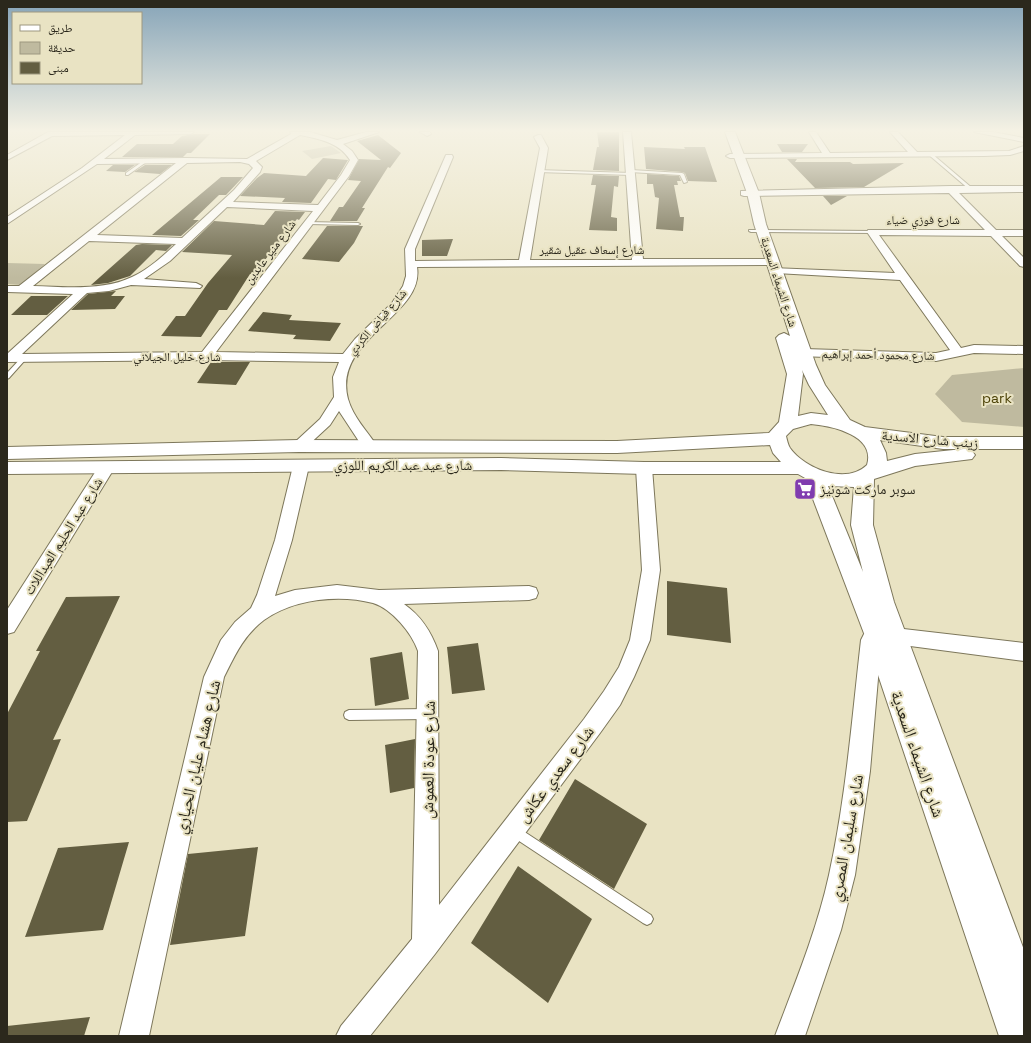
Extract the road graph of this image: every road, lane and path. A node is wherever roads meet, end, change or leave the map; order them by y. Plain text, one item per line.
1 (67, 181) edge
2 (159, 181) edge
3 (246, 181) edge
4 (341, 181) edge
5 (439, 181) edge
6 (537, 181) edge
7 (632, 181) edge
8 (744, 181) edge
9 (961, 181) edge
10 (950, 189) junction
11 (971, 189) junction
12 (1024, 189) edge
13 (748, 191) junction
14 (224, 204) junction
15 (319, 208) junction
16 (7, 212) edge
17 (18, 213) junction
18 (7, 221) edge
19 (308, 223) junction
20 (358, 224) dead end
21 (757, 231) junction
22 (872, 232) junction
23 (994, 233) junction
24 (1024, 233) edge
25 (85, 238) junction
26 (183, 241) junction
27 (524, 263) junction
28 (638, 263) junction
29 (411, 264) junction
30 (1024, 264) edge
31 (770, 265) junction
32 (903, 277) junction
33 (130, 282) junction
34 (196, 286) dead end
35 (7, 289) edge
36 (22, 289) junction
37 (85, 289) junction
38 (1024, 350) edge
39 (957, 351) junction
40 (804, 353) junction
41 (206, 356) junction
42 (8, 358) edge
43 (24, 358) junction
44 (346, 358) junction
45 (7, 377) edge
46 (340, 399) junction
47 (788, 423) junction
48 (843, 424) junction
49 (860, 432) junction
50 (777, 439) junction
51 (1024, 443) edge
52 (299, 446) junction
53 (369, 446) junction
54 (7, 453) edge
55 (1024, 453) edge
56 (107, 466) junction
57 (301, 466) junction
58 (7, 468) edge
59 (644, 468) junction
60 (806, 471) junction
61 (868, 474) junction
62 (529, 593) dead end
63 (379, 597) junction
64 (15, 599) edge
65 (259, 613) junction
66 (7, 626) edge
67 (886, 636) junction
68 (1024, 652) edge
69 (429, 714) junction
70 (349, 715) dead end
71 (513, 830) junction
72 (647, 918) dead end
73 (425, 944) junction
74 (1024, 997) edge
75 (134, 1036) edge
76 (351, 1036) edge
77 (790, 1036) edge
78 (1018, 1036) edge

1 - 17 street
2 - 25 street
3 - 14 street
4 - 15 street, شارع منير عابدين
5 - 29 street, شارع فياض الكردي
6 - 27 street
7 - 28 street
8 - 13 street, شارع الشيماء السعدية
9 - 11 lane
10 - 11 street
10 - 13 street
10 - 23 street
11 - 12 street
13 - 21 street, شارع الشيماء السعدية
14 - 15 street
14 - 26 street
15 - 19 street, شارع منير عابدين
16 - 17 street
17 - 18 street
19 - 20 lane
19 - 41 street, شارع منير عابدين
21 - 22 lane
21 - 31 street, شارع الشيماء السعدية
22 - 23 street, شارع فوزي ضياء
22 - 32 street, شارع فوزي ضياء
23 - 24 street, شارع فوزي ضياء
23 - 30 street
25 - 26 street
25 - 36 street
26 - 33 street
27 - 28 street, شارع إسعاف عقيل شقير
27 - 29 street, شارع إسعاف عقيل شقير
28 - 31 street, شارع إسعاف عقيل شقير
29 - 44 street, شارع فياض الكردي
31 - 32 street, شارع إسعاف عقيل شقير
31 - 40 street, شارع الشيماء السعدية
31 - 47 street, شارع الشيماء السعدية
32 - 39 street, شارع فوزي ضياء
33 - 34 street
33 - 37 street
35 - 36 street
36 - 37 street
37 - 42 street
38 - 39 street, شارع محمود أحمد إبراهيم
39 - 40 street, شارع محمود أحمد إبراهيم
40 - 48 street, شارع الشيماء السعدية
41 - 43 street, شارع خليل الجيلاني
41 - 44 street, شارع خليل الجيلاني
42 - 43 street, شارع خليل الجيلاني
43 - 45 lane
44 - 46 street, شارع فياض الكردي
46 - 52 street
46 - 53 street, شارع فياض الكردي
47 - 48 street
47 - 50 street
48 - 49 street
49 - 51 street, زينب شارع الاسدية
49 - 61 street, شارع الشيماء السعدية
50 - 53 street, شارع عيد عبد الكريم اللوزي
50 - 60 street
52 - 53 street, شارع عيد عبد الكريم اللوزي
52 - 54 street, شارع عيد عبد الكريم اللوزي
55 - 61 street, زينب شارع الاسدية
56 - 57 street, شارع عيد عبد الكريم اللوزي
56 - 58 street, شارع عيد عبد الكريم اللوزي
56 - 64 street, شارع عبد الحليم العبداللات
57 - 59 street, شارع عيد عبد الكريم اللوزي
57 - 65 street
59 - 60 street, شارع عيد عبد الكريم اللوزي
59 - 71 street, شارع سعدي عكاش
60 - 61 street, زينب شارع الاسدية
60 - 67 street, شارع الشيماء السعدية
61 - 67 street, شارع الشيماء السعدية
62 - 63 street
63 - 65 street, شارع هشام عليان الحياري
63 - 69 street, شارع عودة العموش
64 - 66 street, شارع عبد الحليم العبداللات
65 - 75 street, شارع هشام عليان الحياري
67 - 68 street
67 - 74 street, شارع الشيماء السعدية
67 - 77 street, شارع سليمان المصري
67 - 78 street, شارع الشيماء السعدية
69 - 70 lane
69 - 73 street, شارع عودة العموش
71 - 72 lane
71 - 73 street, شارع سعدي عكاش
73 - 76 street, شارع سعدي عكاش

